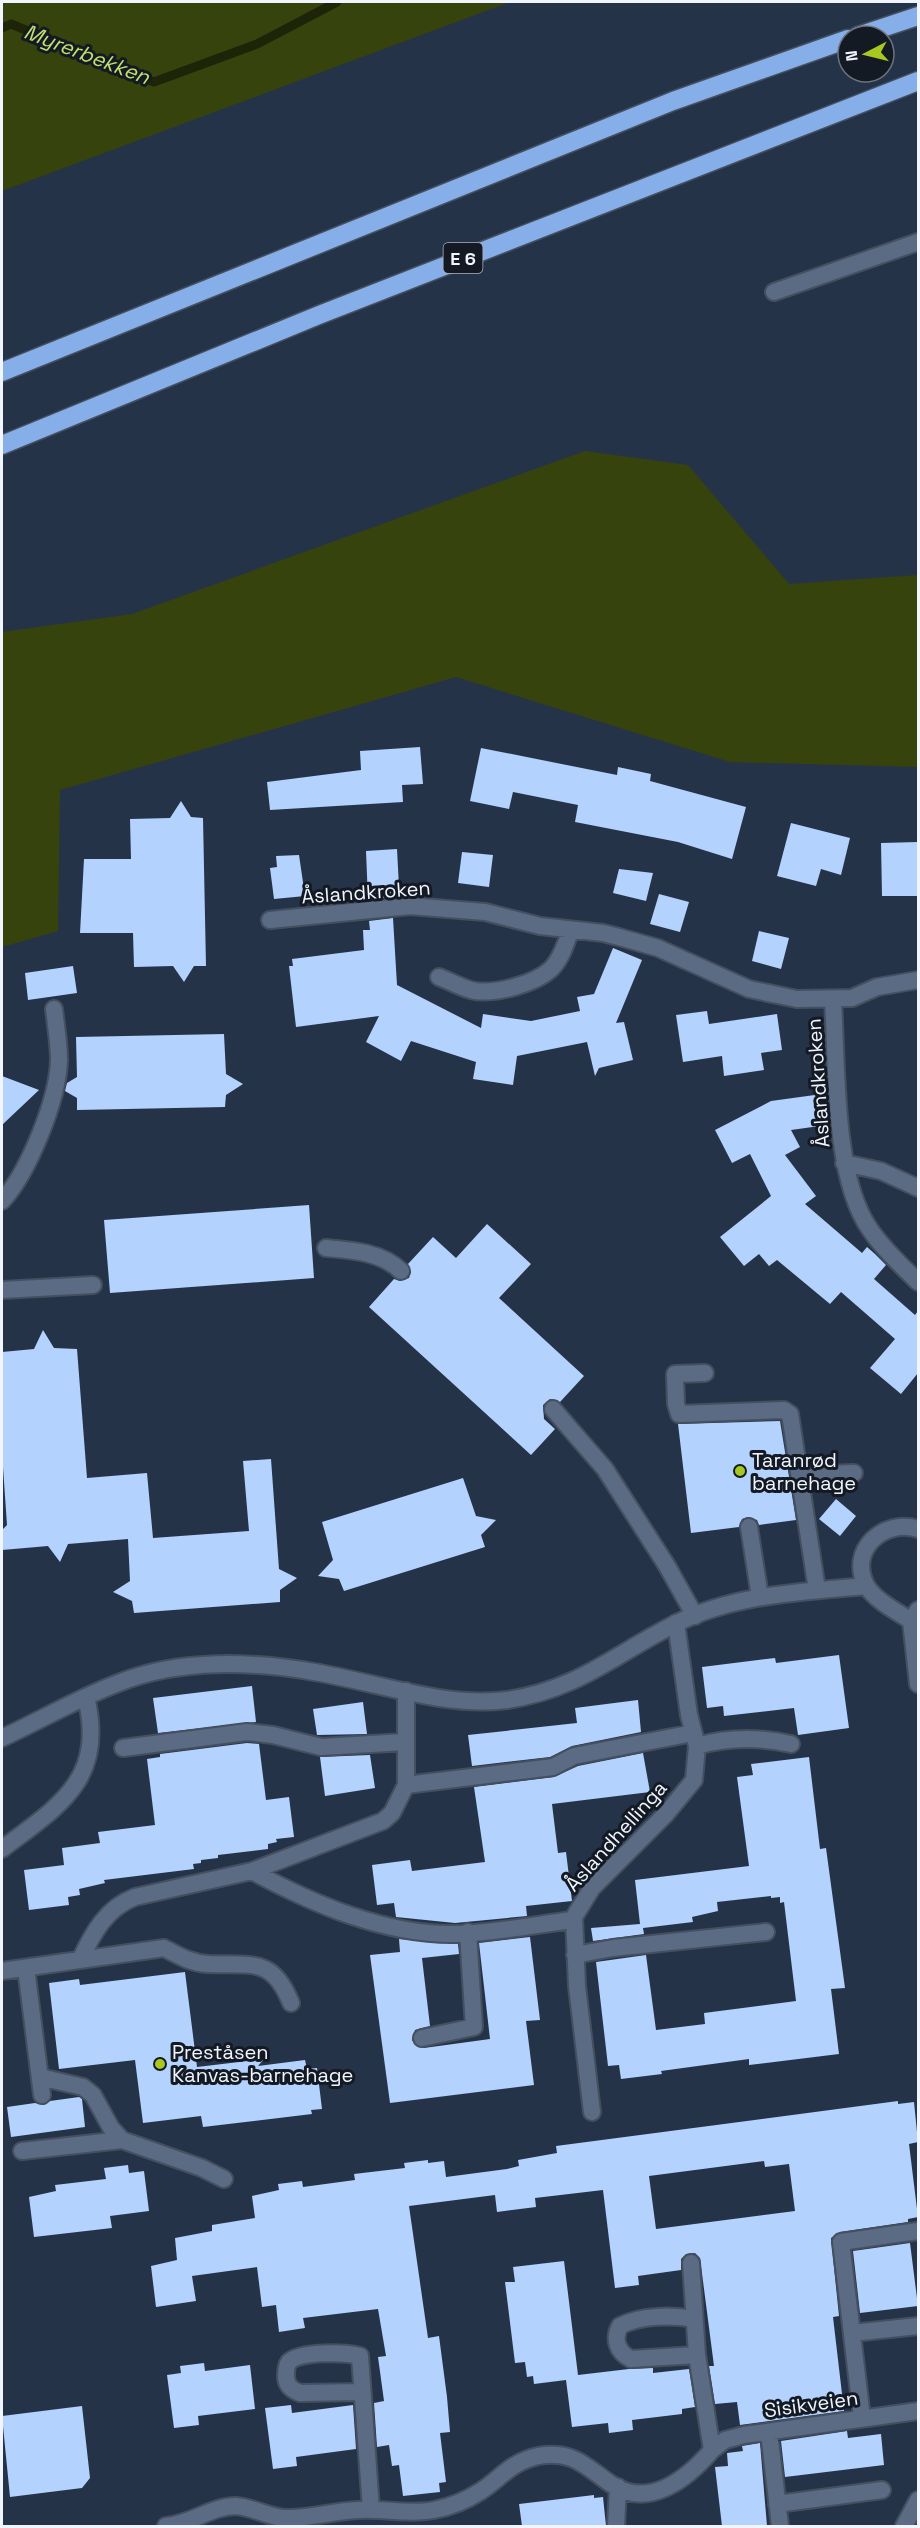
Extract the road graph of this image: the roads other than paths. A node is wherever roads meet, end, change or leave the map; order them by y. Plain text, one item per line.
1 (918, 16) edge
2 (894, 24) edge
3 (836, 43) edge
4 (918, 81) edge
5 (918, 242) edge
6 (774, 292) dead end
7 (2, 372) edge
8 (2, 444) edge
9 (270, 920) dead end
10 (570, 931) junction
11 (439, 977) dead end
12 (918, 980) edge
13 (833, 1000) junction
14 (54, 1009) dead end
15 (844, 1163) junction
16 (918, 1188) edge
17 (2, 1201) edge
18 (326, 1248) dead end
19 (401, 1271) dead end
20 (918, 1282) edge
21 (93, 1285) dead end
22 (2, 1290) edge
23 (705, 1373) dead end
24 (553, 1410) dead end
25 (854, 1473) dead end
26 (800, 1475) junction
27 (749, 1527) dead end
28 (918, 1529) edge
29 (866, 1586) junction
30 (817, 1590) junction
31 (760, 1597) junction
32 (695, 1616) junction
33 (915, 1616) edge
34 (676, 1623) junction
35 (918, 1684) edge
36 (406, 1691) junction
37 (86, 1697) junction
38 (3, 1734) edge
39 (695, 1739) junction
40 (405, 1742) junction
41 (791, 1744) dead end
42 (123, 1748) dead end
43 (406, 1785) junction
44 (2, 1849) edge
45 (252, 1871) junction
46 (573, 1920) junction
47 (468, 1932) junction
48 (766, 1932) dead end
49 (575, 1955) junction
50 (80, 1960) junction
51 (26, 1968) junction
52 (2, 1971) edge
53 (291, 2003) dead end
54 (422, 2038) dead end
55 (40, 2077) junction
56 (42, 2095) dead end
57 (592, 2112) dead end
58 (122, 2140) junction
59 (22, 2151) dead end
60 (224, 2179) dead end
61 (918, 2231) edge
62 (691, 2263) dead end
63 (694, 2319) junction
64 (918, 2326) edge
65 (852, 2333) junction
66 (697, 2355) junction
67 (360, 2392) junction
68 (918, 2411) edge
69 (862, 2418) junction
70 (770, 2432) junction
71 (712, 2450) junction
72 (618, 2487) junction
73 (882, 2490) dead end
74 (918, 2500) edge
75 (777, 2504) junction
76 (371, 2509) junction
77 (271, 2520) edge
78 (166, 2526) edge
79 (616, 2526) edge
80 (780, 2526) edge
81 (904, 2526) edge

1 - 2 highway
3 - 7 highway
4 - 8 highway, E 6
5 - 6 street
9 - 10 street, Åslandkroken
10 - 11 street
10 - 13 street, Åslandkroken
12 - 13 street, Åslandkroken
13 - 15 street, Åslandkroken
14 - 17 street
15 - 16 street, Åslandkroken
15 - 20 street, Åslandkroken
18 - 19 street
21 - 22 street
23 - 26 street
24 - 32 street
25 - 26 street
26 - 30 street
27 - 31 street
28 - 29 street
29 - 30 street
29 - 33 street
30 - 31 street
31 - 32 street
32 - 34 street
33 - 35 street
34 - 36 street
34 - 39 street, Åslandhellinga
36 - 37 street
36 - 40 street
37 - 38 street
37 - 44 street
39 - 41 street
39 - 43 street
39 - 46 street, Åslandhellinga
40 - 42 street
40 - 43 street
43 - 45 street
45 - 47 street, Åslandhellinga
45 - 50 street
46 - 47 street, Åslandhellinga
46 - 49 street, Åslandhellinga
47 - 54 street
48 - 49 street
49 - 57 street, Åslandhellinga
50 - 51 street
50 - 53 street
51 - 52 street
51 - 55 street
55 - 56 street
55 - 58 street
58 - 59 street
58 - 60 street
61 - 65 street
62 - 63 street
63 - 66 street
63 - 66 street
64 - 65 street
65 - 69 street
66 - 71 street
67 - 67 street
67 - 76 street
68 - 69 street, Sisikveien
69 - 70 street, Sisikveien
70 - 71 street, Sisikveien
70 - 75 street
71 - 72 street, Sisikveien
72 - 76 street, Sisikveien
72 - 79 street
73 - 75 street
74 - 81 street
75 - 80 street
76 - 77 street, Sisikveien
77 - 78 street, Sisikveien

